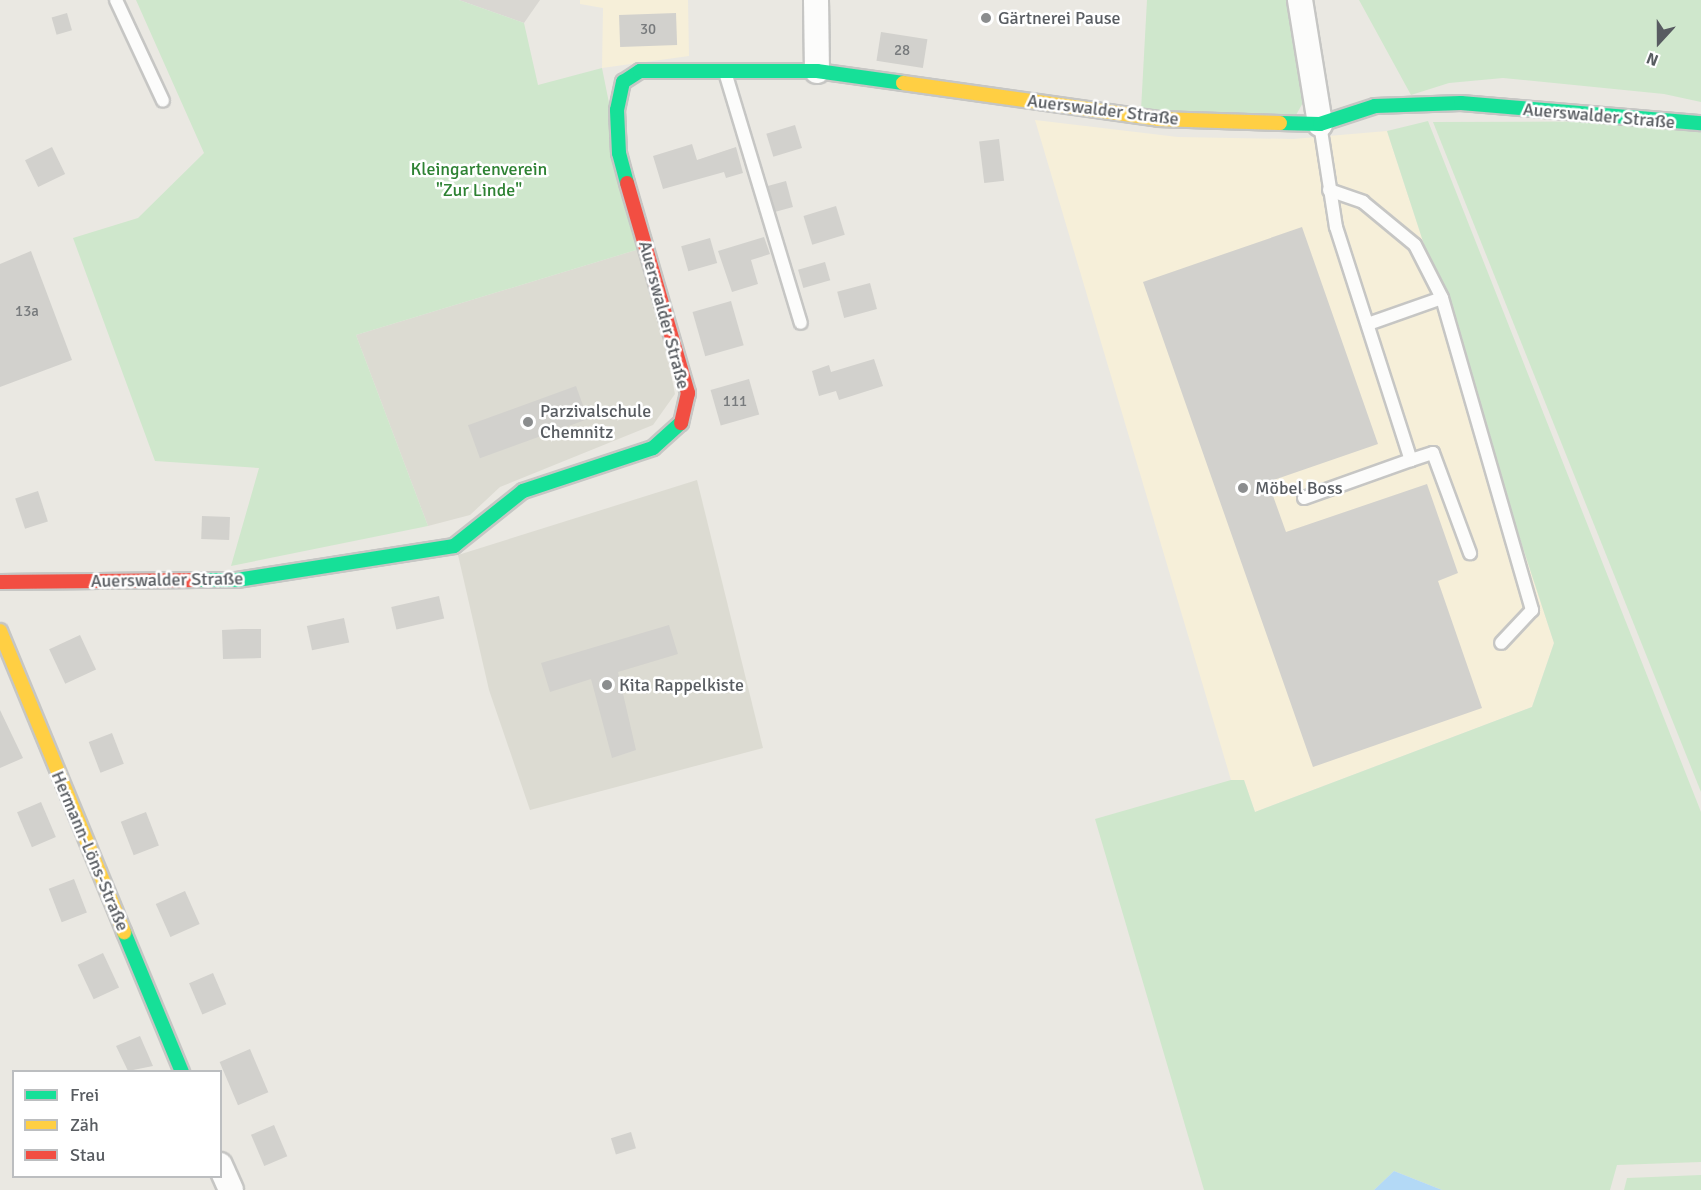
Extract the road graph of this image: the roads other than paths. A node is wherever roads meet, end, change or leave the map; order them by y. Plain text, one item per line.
1 (116, 0) edge
2 (816, 0) edge
3 (1300, 0) edge
4 (817, 71) junction
5 (725, 72) junction
6 (164, 100) dead end
7 (1701, 123) edge
8 (1320, 124) junction
9 (1329, 190) junction
10 (1442, 298) junction
11 (801, 323) dead end
12 (1368, 324) junction
13 (1411, 460) junction
14 (1304, 498) dead end
15 (1470, 553) dead end
16 (0, 582) edge
17 (0, 631) edge
18 (1501, 643) dead end
19 (182, 1070) edge
20 (222, 1170) edge
21 (231, 1190) edge

1 - 6 lane
2 - 4 street
3 - 8 street
4 - 5 street, Auerswalder Straße
4 - 8 street, Auerswalder Straße
5 - 11 lane
5 - 16 street, Auerswalder Straße
7 - 8 street, Auerswalder Straße
8 - 9 lane
9 - 10 lane
9 - 12 lane
10 - 12 lane
10 - 18 lane
12 - 13 lane
13 - 14 lane
13 - 15 lane
17 - 19 street, Hermann-Löns-Straße
20 - 21 street

